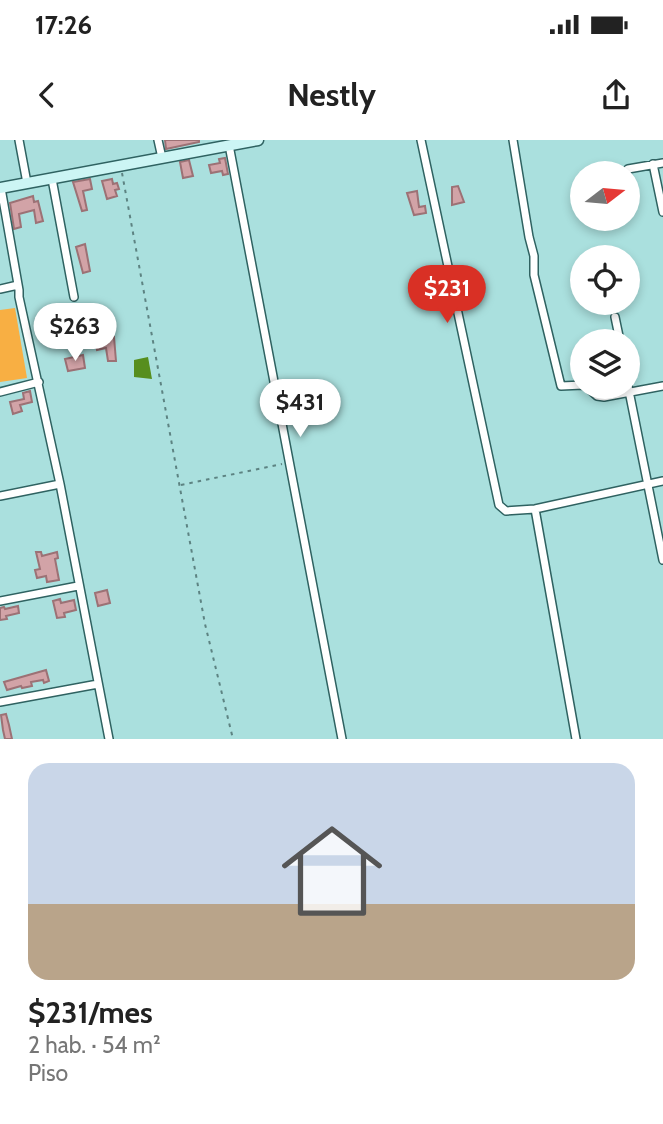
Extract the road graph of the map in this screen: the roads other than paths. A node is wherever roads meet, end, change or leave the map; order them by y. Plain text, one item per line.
1 (19, 140) edge
2 (159, 140) edge
3 (258, 140) edge
4 (421, 140) edge
5 (513, 140) edge
6 (229, 145) junction
7 (162, 158) junction
8 (663, 163) edge
9 (653, 164) junction
10 (640, 167) edge
11 (52, 178) junction
12 (27, 183) junction
13 (1, 188) edge
14 (663, 212) edge
15 (18, 285) junction
16 (0, 289) edge
17 (74, 297) dead end
18 (615, 317) dead end
19 (618, 329) edge
20 (39, 382) junction
21 (570, 386) edge
22 (663, 386) edge
23 (640, 388) edge
24 (0, 392) edge
25 (631, 399) edge
26 (663, 481) edge
27 (60, 484) junction
28 (648, 484) junction
29 (0, 496) edge
30 (535, 509) junction
31 (663, 560) edge
32 (78, 586) junction
33 (0, 601) edge
34 (99, 684) junction
35 (0, 702) edge
36 (109, 739) edge
37 (342, 739) edge
38 (576, 739) edge

1 - 12 street
2 - 7 street
3 - 6 main road
4 - 30 street
5 - 21 street
6 - 7 main road
6 - 37 street
7 - 11 main road
8 - 9 street
9 - 10 street
9 - 14 street
11 - 12 main road
11 - 17 street
12 - 13 main road
13 - 15 street
15 - 16 street
15 - 20 street
18 - 19 street
20 - 24 street
20 - 27 street
22 - 23 street
25 - 28 street
26 - 28 street
27 - 29 street
27 - 32 street
28 - 30 street
28 - 31 street
30 - 38 street
32 - 33 street
32 - 34 street
34 - 35 street
34 - 36 street

